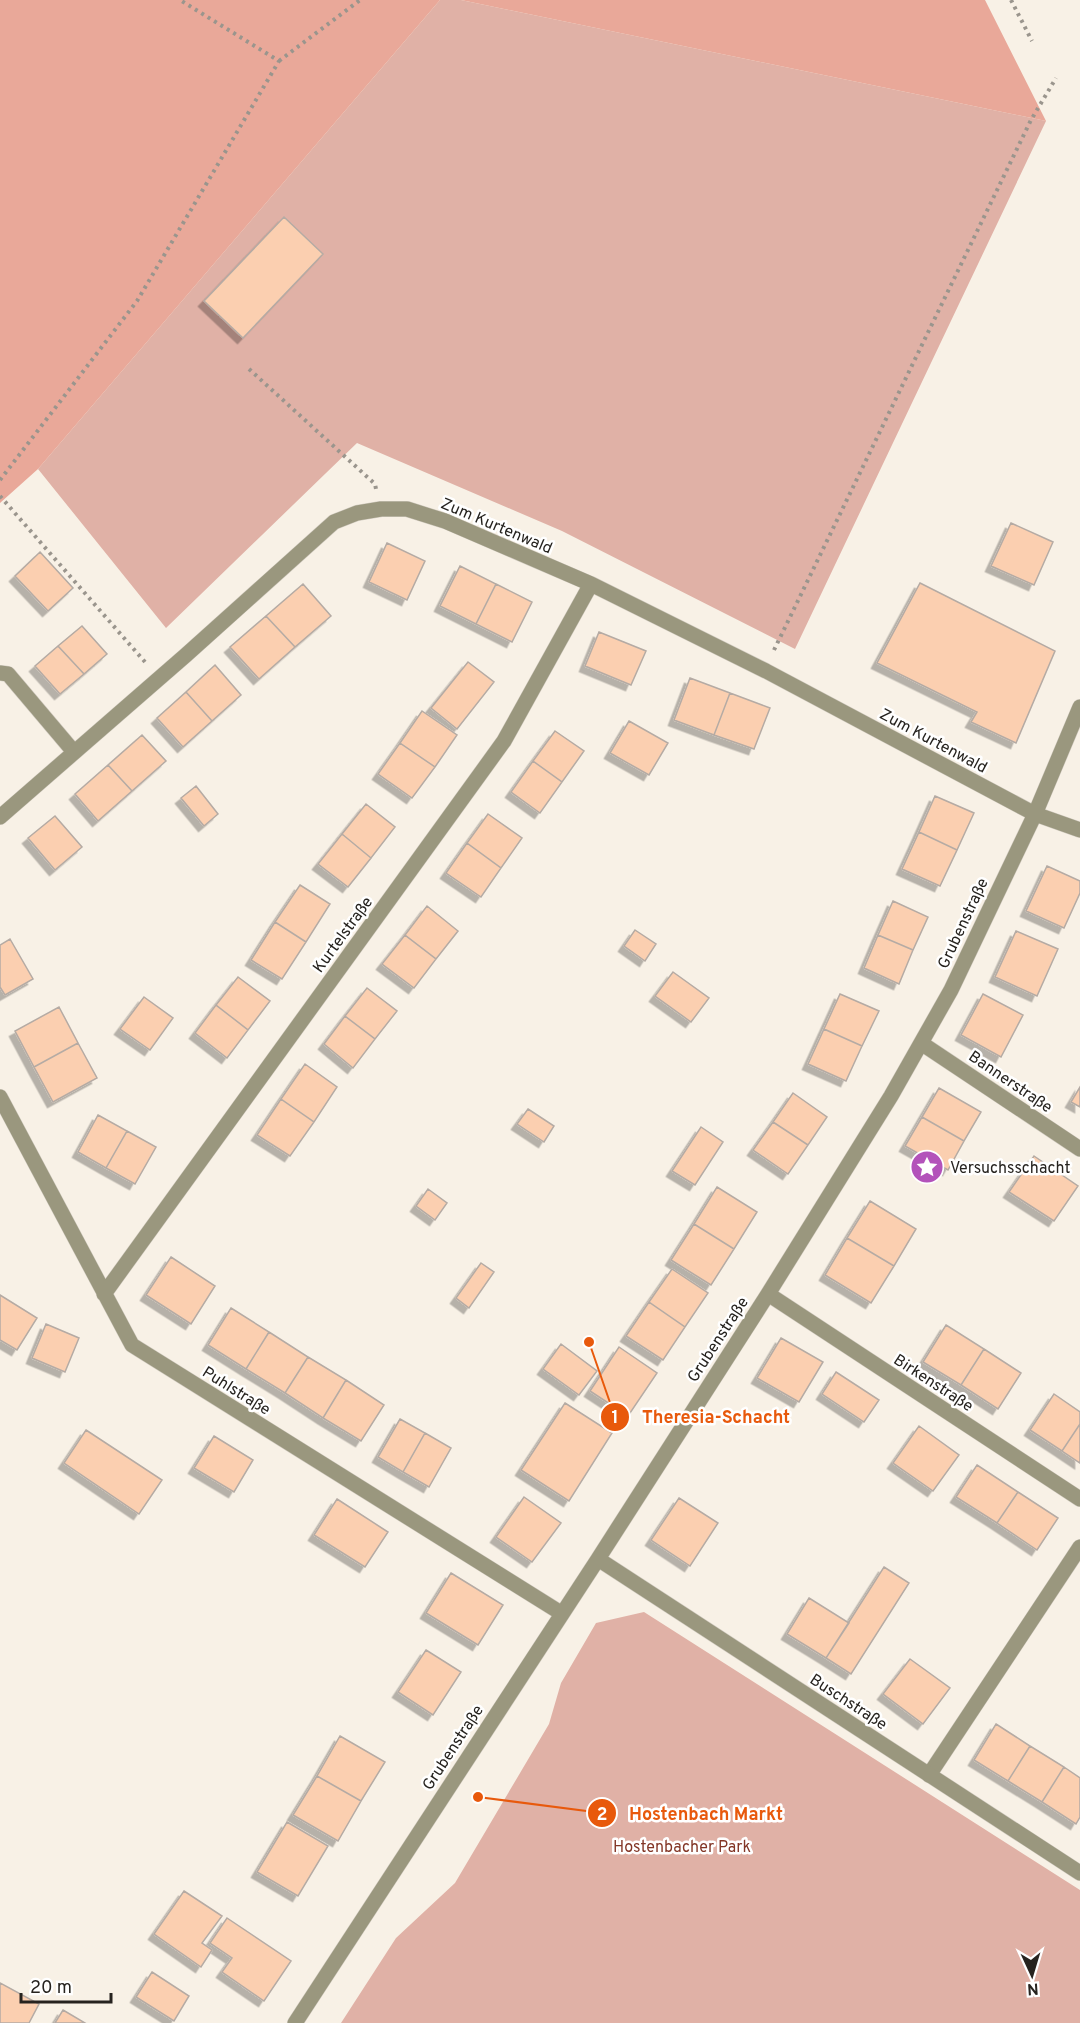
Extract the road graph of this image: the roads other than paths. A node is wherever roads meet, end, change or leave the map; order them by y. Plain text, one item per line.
1 (591, 584) junction
2 (0, 673) edge
3 (1080, 707) edge
4 (74, 752) junction
5 (1035, 814) junction
6 (0, 817) edge
7 (1080, 830) edge
8 (921, 1043) junction
9 (0, 1097) edge
10 (1080, 1149) edge
11 (104, 1294) junction
12 (768, 1294) junction
13 (1080, 1499) edge
14 (1080, 1547) edge
15 (598, 1559) junction
16 (561, 1613) junction
17 (929, 1775) junction
18 (1080, 1872) edge
19 (295, 2023) edge

1 - 4 street, Zum Kurtenwald
1 - 5 street, Zum Kurtenwald
1 - 11 street, Kurtelstraße
2 - 4 street
3 - 5 street, Grubenstraße
4 - 6 street, Zum Kurtenwald
5 - 7 street, Zum Kurtenwald
5 - 8 street, Grubenstraße
8 - 10 street, Bannerstraße
8 - 12 street, Grubenstraße
9 - 11 street, Puhlstraße
11 - 16 street, Puhlstraße
12 - 13 street, Birkenstraße
12 - 15 street, Grubenstraße
14 - 17 street
15 - 16 street, Grubenstraße
15 - 17 street, Buschstraße
16 - 19 street, Grubenstraße
17 - 18 street, Buschstraße

